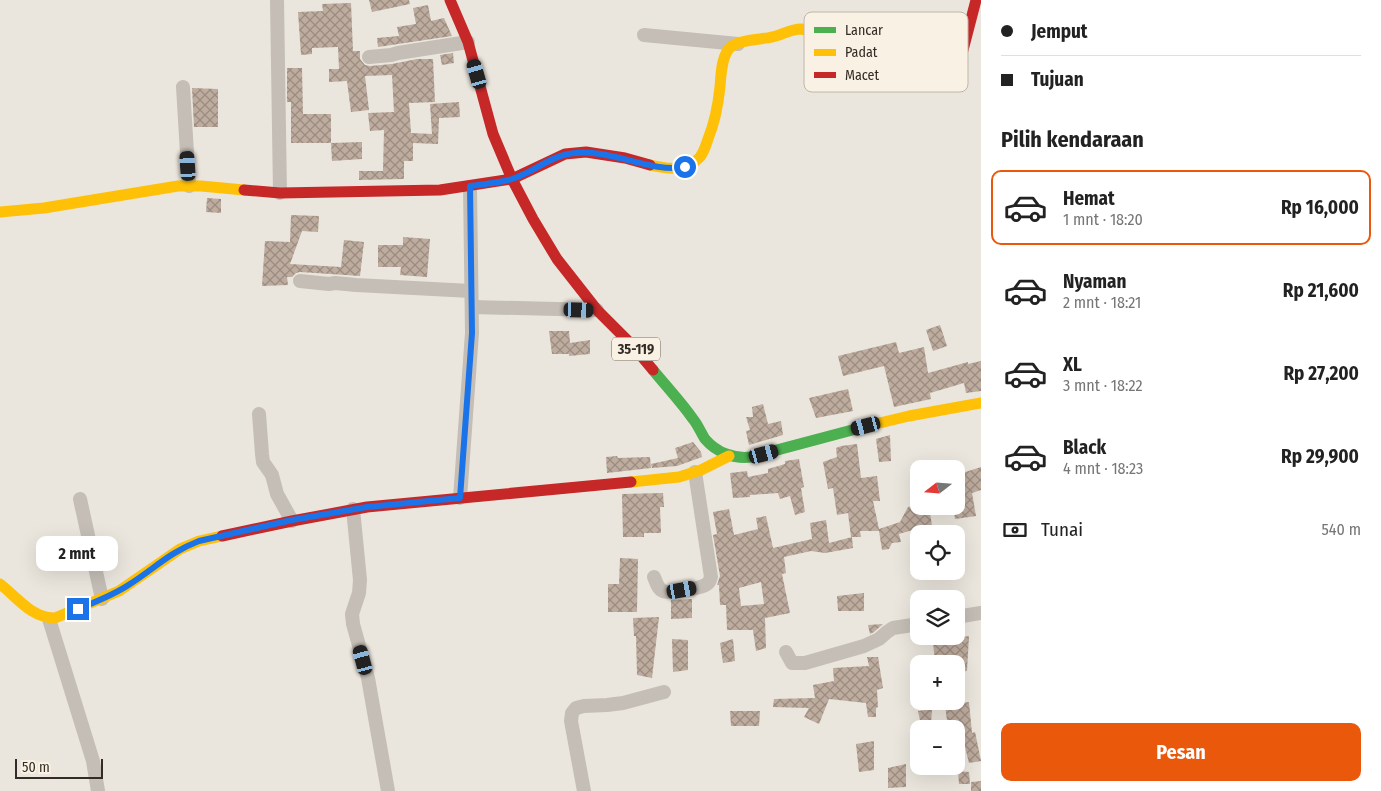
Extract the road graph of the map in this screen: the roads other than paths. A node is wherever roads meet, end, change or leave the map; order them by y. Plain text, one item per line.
1 (277, 0) edge
2 (450, 0) edge
3 (976, 0) edge
4 (804, 29) edge
5 (968, 29) edge
6 (644, 35) dead end
7 (468, 42) junction
8 (738, 44) junction
9 (369, 57) dead end
10 (183, 87) dead end
11 (512, 179) junction
12 (189, 186) junction
13 (470, 186) junction
14 (280, 193) junction
15 (0, 212) edge
16 (300, 281) dead end
17 (471, 291) junction
18 (472, 307) junction
19 (597, 310) junction
20 (981, 404) edge
21 (259, 414) dead end
22 (729, 456) junction
23 (695, 472) junction
24 (460, 498) junction
25 (80, 499) dead end
26 (353, 509) junction
27 (292, 520) junction
28 (654, 577) dead end
29 (0, 584) edge
30 (102, 599) junction
31 (981, 613) edge
32 (965, 616) edge
33 (49, 619) junction
34 (910, 625) edge
35 (786, 652) dead end
36 (664, 692) dead end
37 (98, 791) edge
38 (388, 791) edge
39 (584, 791) edge

1 - 14 street
2 - 7 street, 35-119
3 - 5 street
4 - 8 street
6 - 8 street
7 - 9 street
7 - 11 street, 35-119
8 - 11 street
10 - 12 street
11 - 13 street
11 - 19 street, 35-119
12 - 14 street
12 - 15 street
13 - 14 street
13 - 17 street
16 - 17 street
17 - 18 street
18 - 19 street
18 - 24 street
19 - 22 street, 35-119
20 - 22 street
21 - 27 street
22 - 23 street
23 - 24 street
23 - 28 street
24 - 26 street
25 - 30 street
26 - 27 street
26 - 38 street
27 - 30 street
29 - 33 street
30 - 33 street
31 - 32 street
33 - 37 street
34 - 35 street
36 - 39 street

